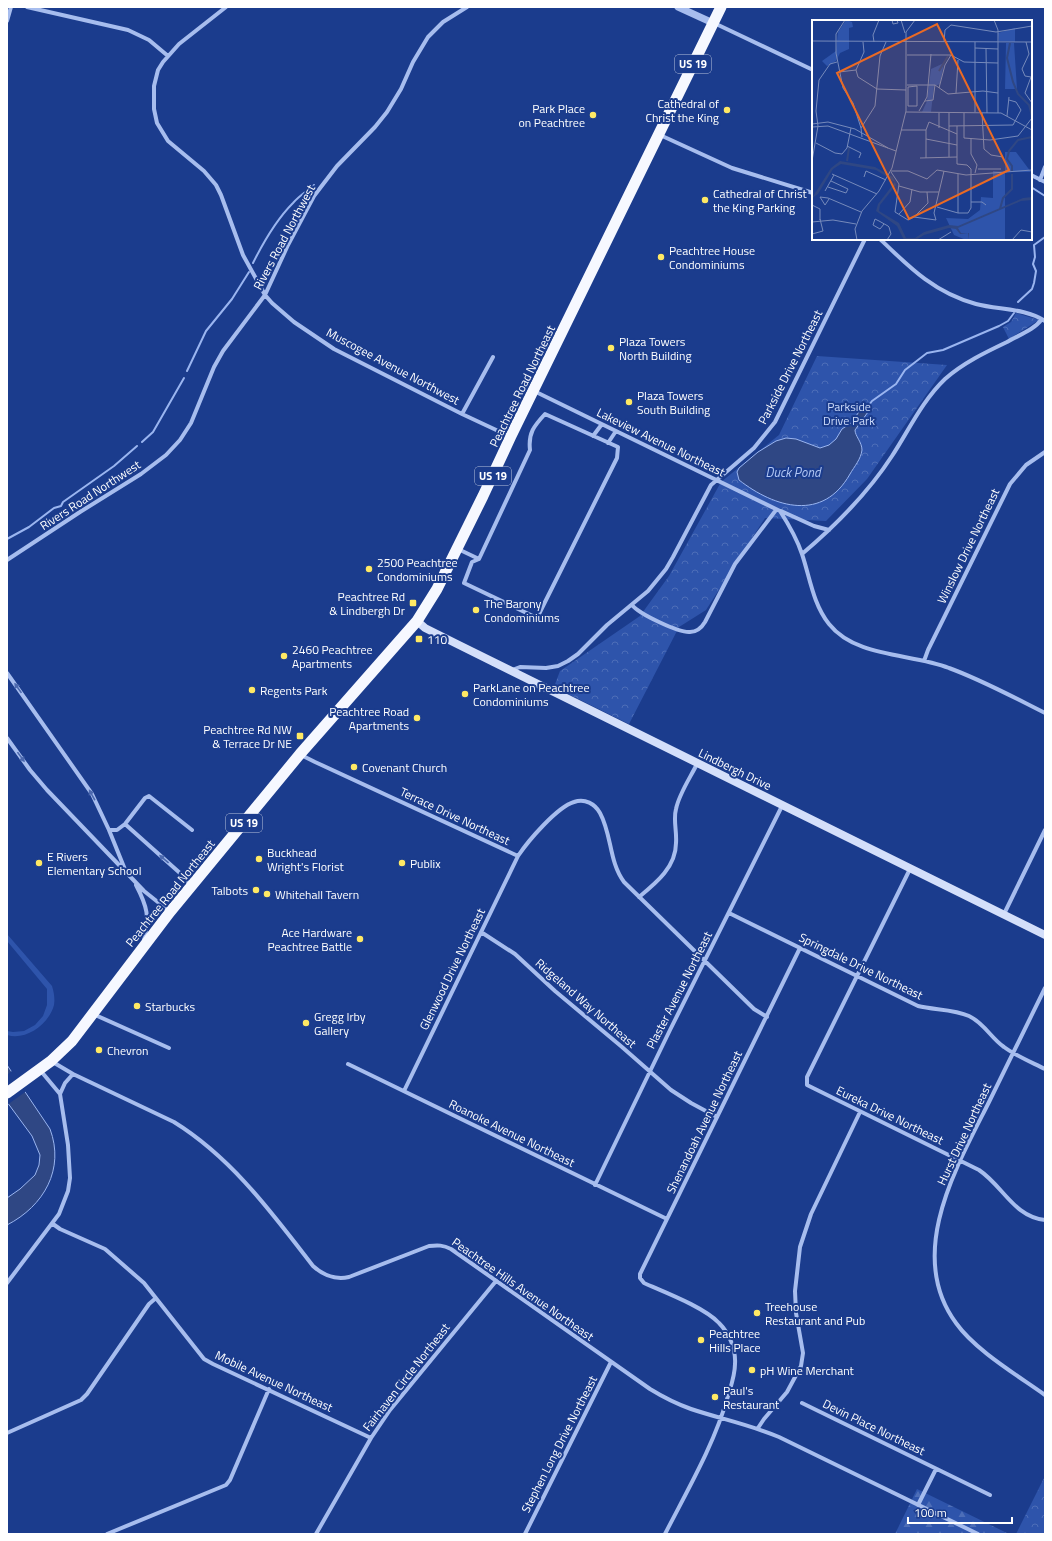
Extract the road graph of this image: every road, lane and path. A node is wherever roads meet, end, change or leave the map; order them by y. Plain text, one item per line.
1 (11, 7) edge
2 (26, 7) edge
3 (226, 7) edge
4 (466, 7) edge
5 (678, 7) edge
6 (721, 7) edge
7 (7, 21) edge
8 (713, 23) junction
9 (168, 56) junction
10 (812, 70) edge
11 (660, 135) junction
12 (1045, 167) edge
13 (1032, 176) edge
14 (1040, 180) junction
15 (1045, 182) edge
16 (812, 193) edge
17 (865, 240) edge
18 (881, 240) edge
19 (265, 295) junction
20 (1043, 320) edge
21 (493, 357) dead end
22 (534, 391) junction
23 (462, 414) junction
24 (602, 424) junction
25 (616, 431) junction
26 (511, 436) junction
27 (593, 436) junction
28 (608, 443) junction
29 (1045, 452) edge
30 (715, 480) junction
31 (778, 510) junction
32 (829, 530) junction
33 (457, 549) junction
34 (802, 554) junction
35 (479, 559) junction
36 (7, 560) edge
37 (632, 605) junction
38 (417, 621) junction
39 (924, 661) junction
40 (511, 671) junction
41 (7, 673) edge
42 (1045, 712) edge
43 (7, 738) edge
44 (300, 754) junction
45 (696, 764) junction
46 (782, 806) junction
47 (125, 824) junction
48 (109, 830) junction
49 (192, 830) dead end
50 (1045, 830) edge
51 (518, 856) junction
52 (910, 869) junction
53 (127, 874) junction
54 (134, 882) junction
55 (192, 886) junction
56 (639, 897) junction
57 (170, 912) junction
58 (729, 913) junction
59 (1004, 915) junction
60 (480, 932) junction
61 (1045, 935) edge
62 (800, 948) junction
63 (142, 949) junction
64 (705, 961) junction
65 (857, 976) junction
66 (1045, 988) edge
67 (92, 1014) junction
68 (766, 1017) junction
69 (169, 1048) dead end
70 (1013, 1053) junction
71 (51, 1061) junction
72 (348, 1064) dead end
73 (1045, 1069) edge
74 (39, 1070) junction
75 (650, 1071) junction
76 (73, 1074) junction
77 (404, 1091) junction
78 (7, 1093) edge
79 (60, 1094) junction
80 (860, 1112) junction
81 (717, 1117) junction
82 (960, 1161) junction
83 (595, 1184) junction
84 (667, 1219) junction
85 (1045, 1220) edge
86 (53, 1224) junction
87 (496, 1281) junction
88 (7, 1283) edge
89 (156, 1298) junction
90 (611, 1362) junction
91 (269, 1389) junction
92 (1045, 1395) edge
93 (802, 1403) dead end
94 (722, 1418) junction
95 (758, 1428) junction
96 (7, 1433) edge
97 (371, 1438) junction
98 (936, 1469) junction
99 (990, 1495) dead end
100 (918, 1505) junction
101 (107, 1534) edge
102 (316, 1534) edge
103 (525, 1534) edge
104 (665, 1534) edge
105 (978, 1534) edge

1 - 7 street
2 - 9 street
3 - 9 street, Muscogee Avenue Northwest
4 - 19 street, Rivers Road Northwest
5 - 8 street
6 - 8 highway, Peachtree Road Northeast / US 19
8 - 10 street
8 - 11 highway, Peachtree Road Northeast / US 19
9 - 19 street, Muscogee Avenue Northwest
11 - 16 street
11 - 22 highway, Peachtree Road Northeast / US 19
12 - 14 street
13 - 14 street
14 - 15 street
17 - 30 street, Parkside Drive Northeast
18 - 20 street
19 - 23 street, Muscogee Avenue Northwest
19 - 36 street, Rivers Road Northwest
20 - 32 street
21 - 23 street
22 - 24 street, Lakeview Avenue Northeast
22 - 26 highway, Peachtree Road Northeast / US 19
23 - 26 street, Muscogee Avenue Northwest
24 - 25 street, Lakeview Avenue Northeast
24 - 27 street
25 - 28 street
25 - 30 street, Lakeview Avenue Northeast
26 - 33 highway, Peachtree Road Northeast / US 19
27 - 28 street
27 - 35 street
28 - 35 street
29 - 39 street, Winslow Drive Northeast
30 - 31 street, Lakeview Avenue Northeast
30 - 37 street, Parkside Drive Northeast
31 - 32 street, Lakeview Avenue Northeast
31 - 34 street
31 - 37 street
32 - 34 street
33 - 35 street
33 - 38 highway, Peachtree Road Northeast / US 19
34 - 39 street
37 - 40 street, Parkside Drive Northeast
38 - 40 main road, Lindbergh Drive
38 - 44 highway, Peachtree Road Northeast / US 19
39 - 42 street
40 - 45 main road, Lindbergh Drive
48 -> 41 street
43 -> 53 street
44 - 51 street, Terrace Drive Northeast
44 - 55 highway, Peachtree Road Northeast / US 19
45 - 46 main road, Lindbergh Drive
45 - 56 street
46 - 52 main road, Lindbergh Drive
46 - 58 street, Plaster Avenue Northeast
47 - 48 street
47 - 49 street
55 -> 47 street
48 - 53 street
50 - 59 street
51 - 56 street, Terrace Drive Northeast
51 - 60 street, Glenwood Drive Northeast
52 - 59 main road, Lindbergh Drive
52 - 65 street
53 - 54 street
54 - 57 street
54 - 63 street
55 - 57 highway, Peachtree Road Northeast / US 19
56 - 64 street, Terrace Drive Northeast
57 - 63 highway, Peachtree Road Northeast / US 19
58 - 62 street, Springdale Drive Northeast
58 - 64 street, Plaster Avenue Northeast
59 - 61 main road, Lindbergh Drive
60 - 75 street, Ridgeland Way Northeast
60 - 77 street, Glenwood Drive Northeast
62 - 65 street, Springdale Drive Northeast
62 - 68 street, Shenandoah Avenue Northeast
63 - 67 highway, Peachtree Road Northeast / US 19
64 - 68 street, Terrace Drive Northeast
64 - 75 street, Plaster Avenue Northeast
65 - 70 street, Springdale Drive Northeast
65 - 80 street, Eureka Drive Northeast
66 - 70 street, Hurst Drive Northeast
67 - 69 street
67 - 71 highway, Peachtree Road Northeast / US 19
68 - 81 street, Shenandoah Avenue Northeast
70 - 73 street, Springdale Drive Northeast
70 - 82 street, Hurst Drive Northeast
71 - 74 highway, Peachtree Road Northeast / US 19
71 - 76 street, Peachtree Hills Avenue Northeast
72 - 77 street, Roanoke Avenue Northeast
74 - 78 highway, Peachtree Road Northeast / US 19
74 - 79 street
75 - 81 street, Ridgeland Way Northeast
75 - 83 street, Plaster Avenue Northeast
76 - 79 street
76 - 87 street, Peachtree Hills Avenue Northeast
77 - 83 street, Roanoke Avenue Northeast
79 - 86 street
80 - 82 street, Eureka Drive Northeast
80 - 95 street
81 - 84 street, Shenandoah Avenue Northeast
82 - 85 street, Eureka Drive Northeast
82 - 92 street, Hurst Drive Northeast
83 - 84 street, Roanoke Avenue Northeast
84 - 94 street, Shenandoah Avenue Northeast
86 - 88 street
86 - 89 street, Mobile Avenue Northeast
87 - 90 street, Peachtree Hills Avenue Northeast
87 - 97 street, Fairhaven Circle Northeast
89 - 91 street, Mobile Avenue Northeast
89 - 96 street
90 - 94 street, Peachtree Hills Avenue Northeast
90 - 103 street, Stephen Long Drive Northeast
91 - 97 street, Mobile Avenue Northeast
91 - 101 street
93 - 98 street, Devin Place Northeast
94 - 95 street, Peachtree Hills Avenue Northeast
94 - 104 street
95 - 100 street, Peachtree Hills Avenue Northeast
97 - 102 street, Fairhaven Circle Northeast
98 - 99 street, Devin Place Northeast
98 - 100 street
100 - 105 street, Peachtree Hills Avenue Northeast

